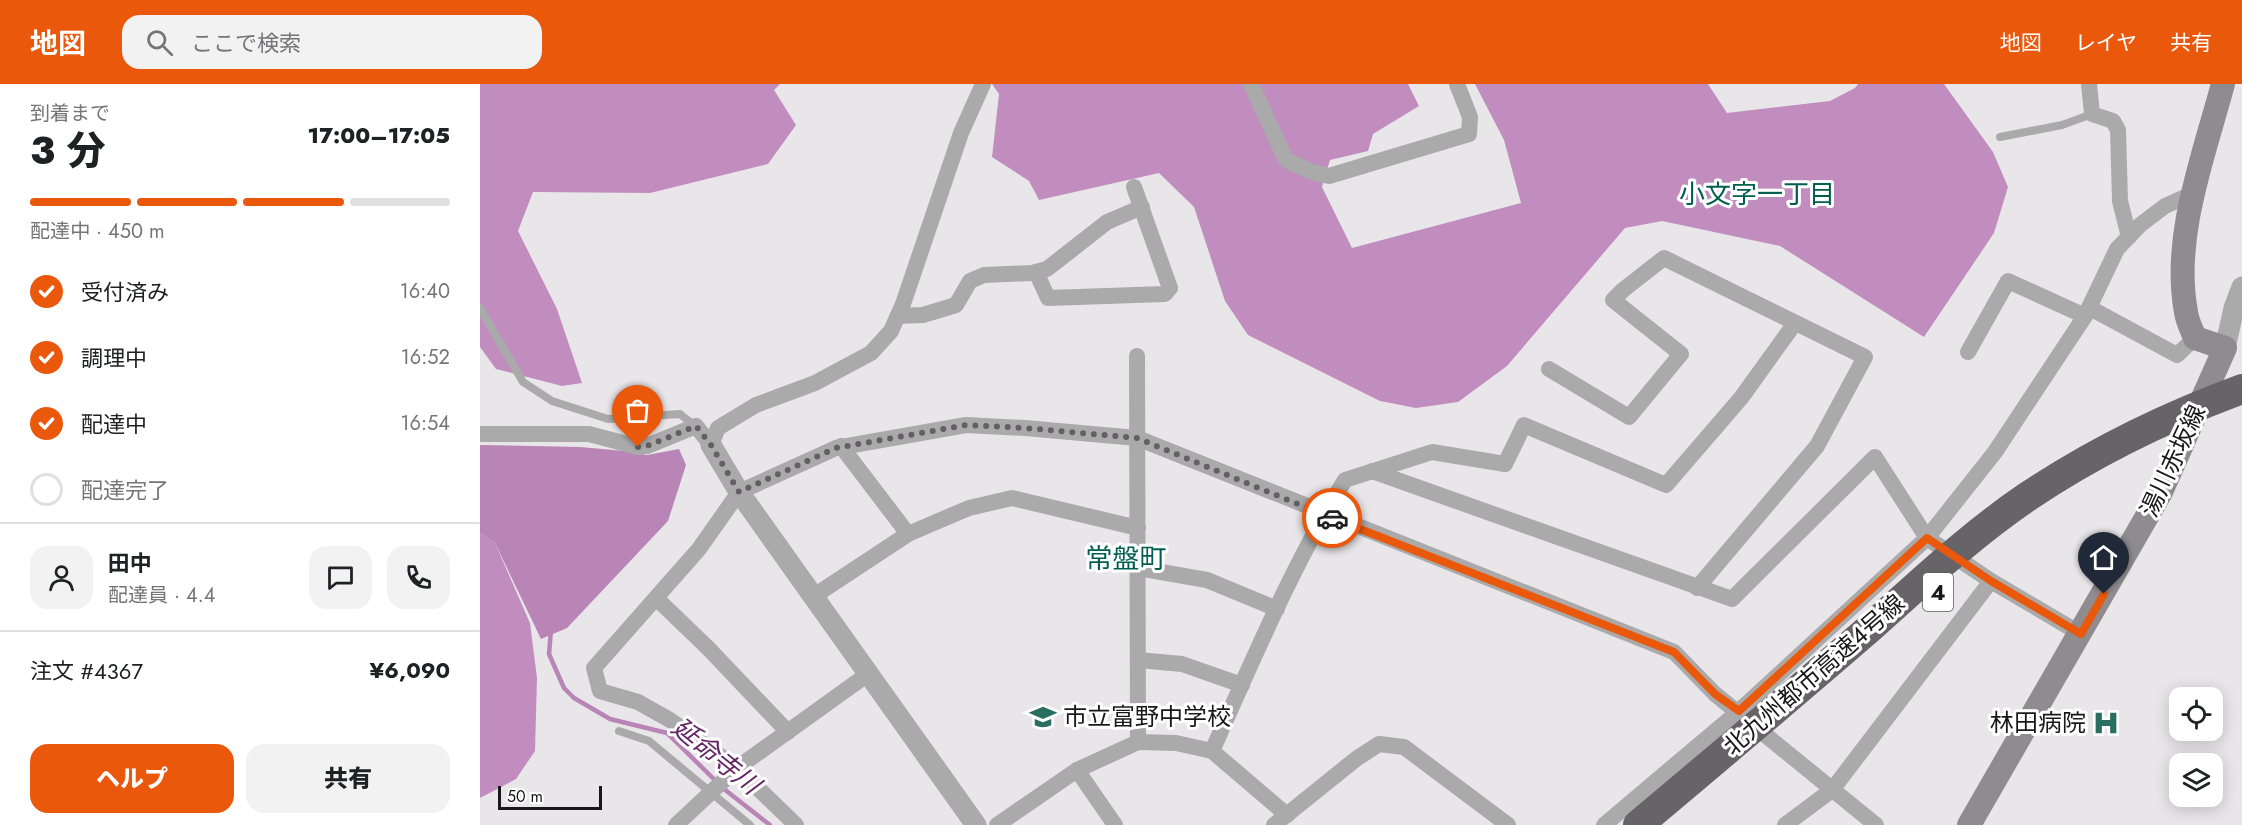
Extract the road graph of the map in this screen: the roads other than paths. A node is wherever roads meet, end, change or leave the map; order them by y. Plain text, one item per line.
1 (983, 84) edge
2 (1251, 84) edge
3 (1457, 84) edge
4 (2089, 84) edge
5 (2223, 84) edge
6 (2092, 114) junction
7 (2000, 138) dead end
8 (1134, 187) dead end
9 (2194, 193) junction
10 (1142, 207) junction
11 (2129, 237) junction
12 (1036, 272) junction
13 (2242, 287) edge
14 (480, 308) edge
15 (2087, 312) junction
16 (898, 316) junction
17 (2242, 318) edge
18 (1795, 323) junction
19 (2195, 338) junction
20 (2233, 347) edge
21 (1968, 352) dead end
22 (1137, 356) dead end
23 (1549, 369) dead end
24 (2242, 390) edge
25 (2242, 410) edge
26 (696, 426) junction
27 (480, 434) edge
28 (1137, 438) junction
29 (711, 445) junction
30 (841, 446) junction
31 (1371, 471) junction
32 (739, 492) junction
33 (1324, 514) junction
34 (1138, 528) junction
35 (908, 534) junction
36 (1927, 538) junction
37 (1138, 568) junction
38 (1991, 581) junction
39 (1697, 588) junction
40 (814, 596) junction
41 (656, 598) junction
42 (1277, 609) junction
43 (2081, 634) junction
44 (1138, 660) junction
45 (868, 674) junction
46 (1242, 685) junction
47 (1739, 711) junction
48 (619, 731) dead end
49 (788, 732) junction
50 (1138, 742) junction
51 (1212, 751) junction
52 (737, 768) junction
53 (1077, 770) junction
54 (1832, 790) junction
55 (710, 792) junction
56 (1281, 820) edge
57 (676, 825) edge
58 (750, 825) edge
59 (796, 825) edge
60 (976, 825) edge
61 (996, 825) edge
62 (1115, 825) edge
63 (1508, 825) edge
64 (1604, 825) edge
65 (1638, 825) edge
66 (1668, 825) edge
67 (1785, 825) edge
68 (1875, 825) edge
69 (1969, 825) edge

1 - 16 street
2 - 3 street
4 - 6 street
5 - 9 main road
6 - 7 lane
6 - 11 street
8 - 10 street
9 - 11 street
9 - 19 main road
10 - 12 street
10 - 12 street
11 - 15 street
12 - 16 street
13 - 20 street
14 - 26 lane
15 - 19 street
15 - 21 street
15 - 36 street
16 - 29 street
17 - 20 street
18 - 23 street
18 - 31 street
18 - 39 street
19 - 20 main road
20 - 43 main road, 湯川赤坂線
22 - 28 street
24 - 65 highway, 北九州都市高速４号線 / 4, bridge
25 - 66 highway, 北九州都市高速４号線 / 4
26 - 27 street
26 - 29 street
28 - 30 street
28 - 33 street
28 - 34 street
29 - 32 street
30 - 32 street
30 - 35 street
31 - 33 street
31 - 39 street
32 - 40 street
32 - 41 street
33 - 42 street
33 - 47 street
34 - 35 street
34 - 37 street
35 - 40 street
36 - 38 street
36 - 39 street
36 - 47 street
37 - 42 street
37 - 44 street
38 - 43 street
38 - 54 street
40 - 45 street
41 - 49 street
41 - 52 street
42 - 46 street
43 - 69 main road, 湯川赤坂線
44 - 46 street
44 - 50 street
45 - 49 street
45 - 60 street
46 - 51 street
47 - 54 street
47 - 64 street
48 - 55 lane
49 - 52 street
50 - 51 street
50 - 53 street
51 - 56 street
52 - 55 street
52 - 59 street
53 - 61 street
53 - 62 street
54 - 67 street
54 - 68 street
55 - 57 street
55 - 58 lane
56 - 63 street

